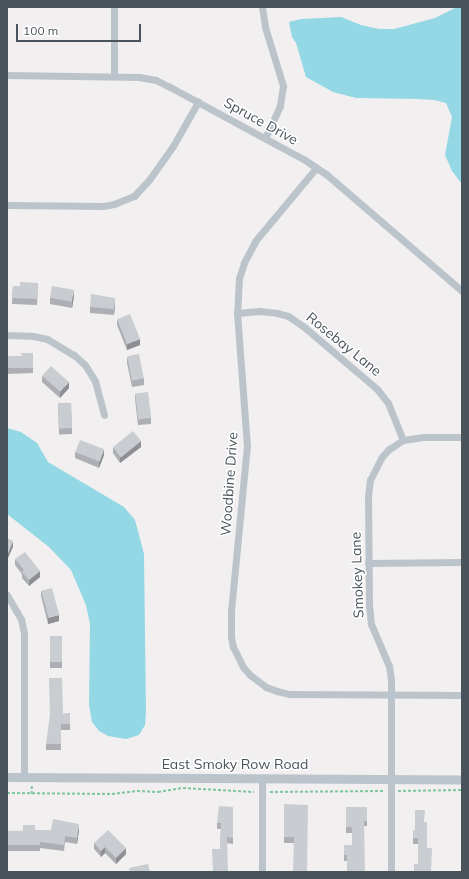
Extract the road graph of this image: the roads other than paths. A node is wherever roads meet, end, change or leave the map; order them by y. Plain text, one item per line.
1 (114, 7) edge
2 (262, 7) edge
3 (7, 75) edge
4 (114, 76) junction
5 (198, 102) junction
6 (265, 138) junction
7 (316, 168) junction
8 (7, 205) edge
9 (462, 290) edge
10 (237, 313) junction
11 (7, 335) edge
12 (104, 415) dead end
13 (462, 437) edge
14 (403, 440) junction
15 (462, 562) edge
16 (368, 563) junction
17 (7, 595) edge
18 (392, 694) junction
19 (462, 695) edge
20 (7, 777) edge
21 (24, 777) junction
22 (262, 778) junction
23 (391, 778) junction
24 (462, 779) edge
25 (262, 872) edge
26 (391, 872) edge

1 - 4 street
2 - 6 street
3 - 4 street, Spruce Drive
4 - 5 street, Spruce Drive
5 - 6 street, Spruce Drive
5 - 8 street
6 - 7 street, Spruce Drive
7 - 9 street, Spruce Drive
7 - 10 street, Woodbine Drive
10 - 14 street, Rosebay Lane
10 - 18 street, Woodbine Drive
11 - 12 street
13 - 14 street, Smokey Lane
14 - 16 street, Smokey Lane
15 - 16 street
16 - 18 street, Smokey Lane
17 - 21 street
18 - 19 street, Woodbine Drive
18 - 23 street, Smokey Lane
20 - 21 street, East Smoky Row Road
21 - 22 street, East Smoky Row Road
22 - 23 street, East Smoky Row Road
22 - 25 street
23 - 24 street, East Smoky Row Road
23 - 26 street, Smokey Lane

